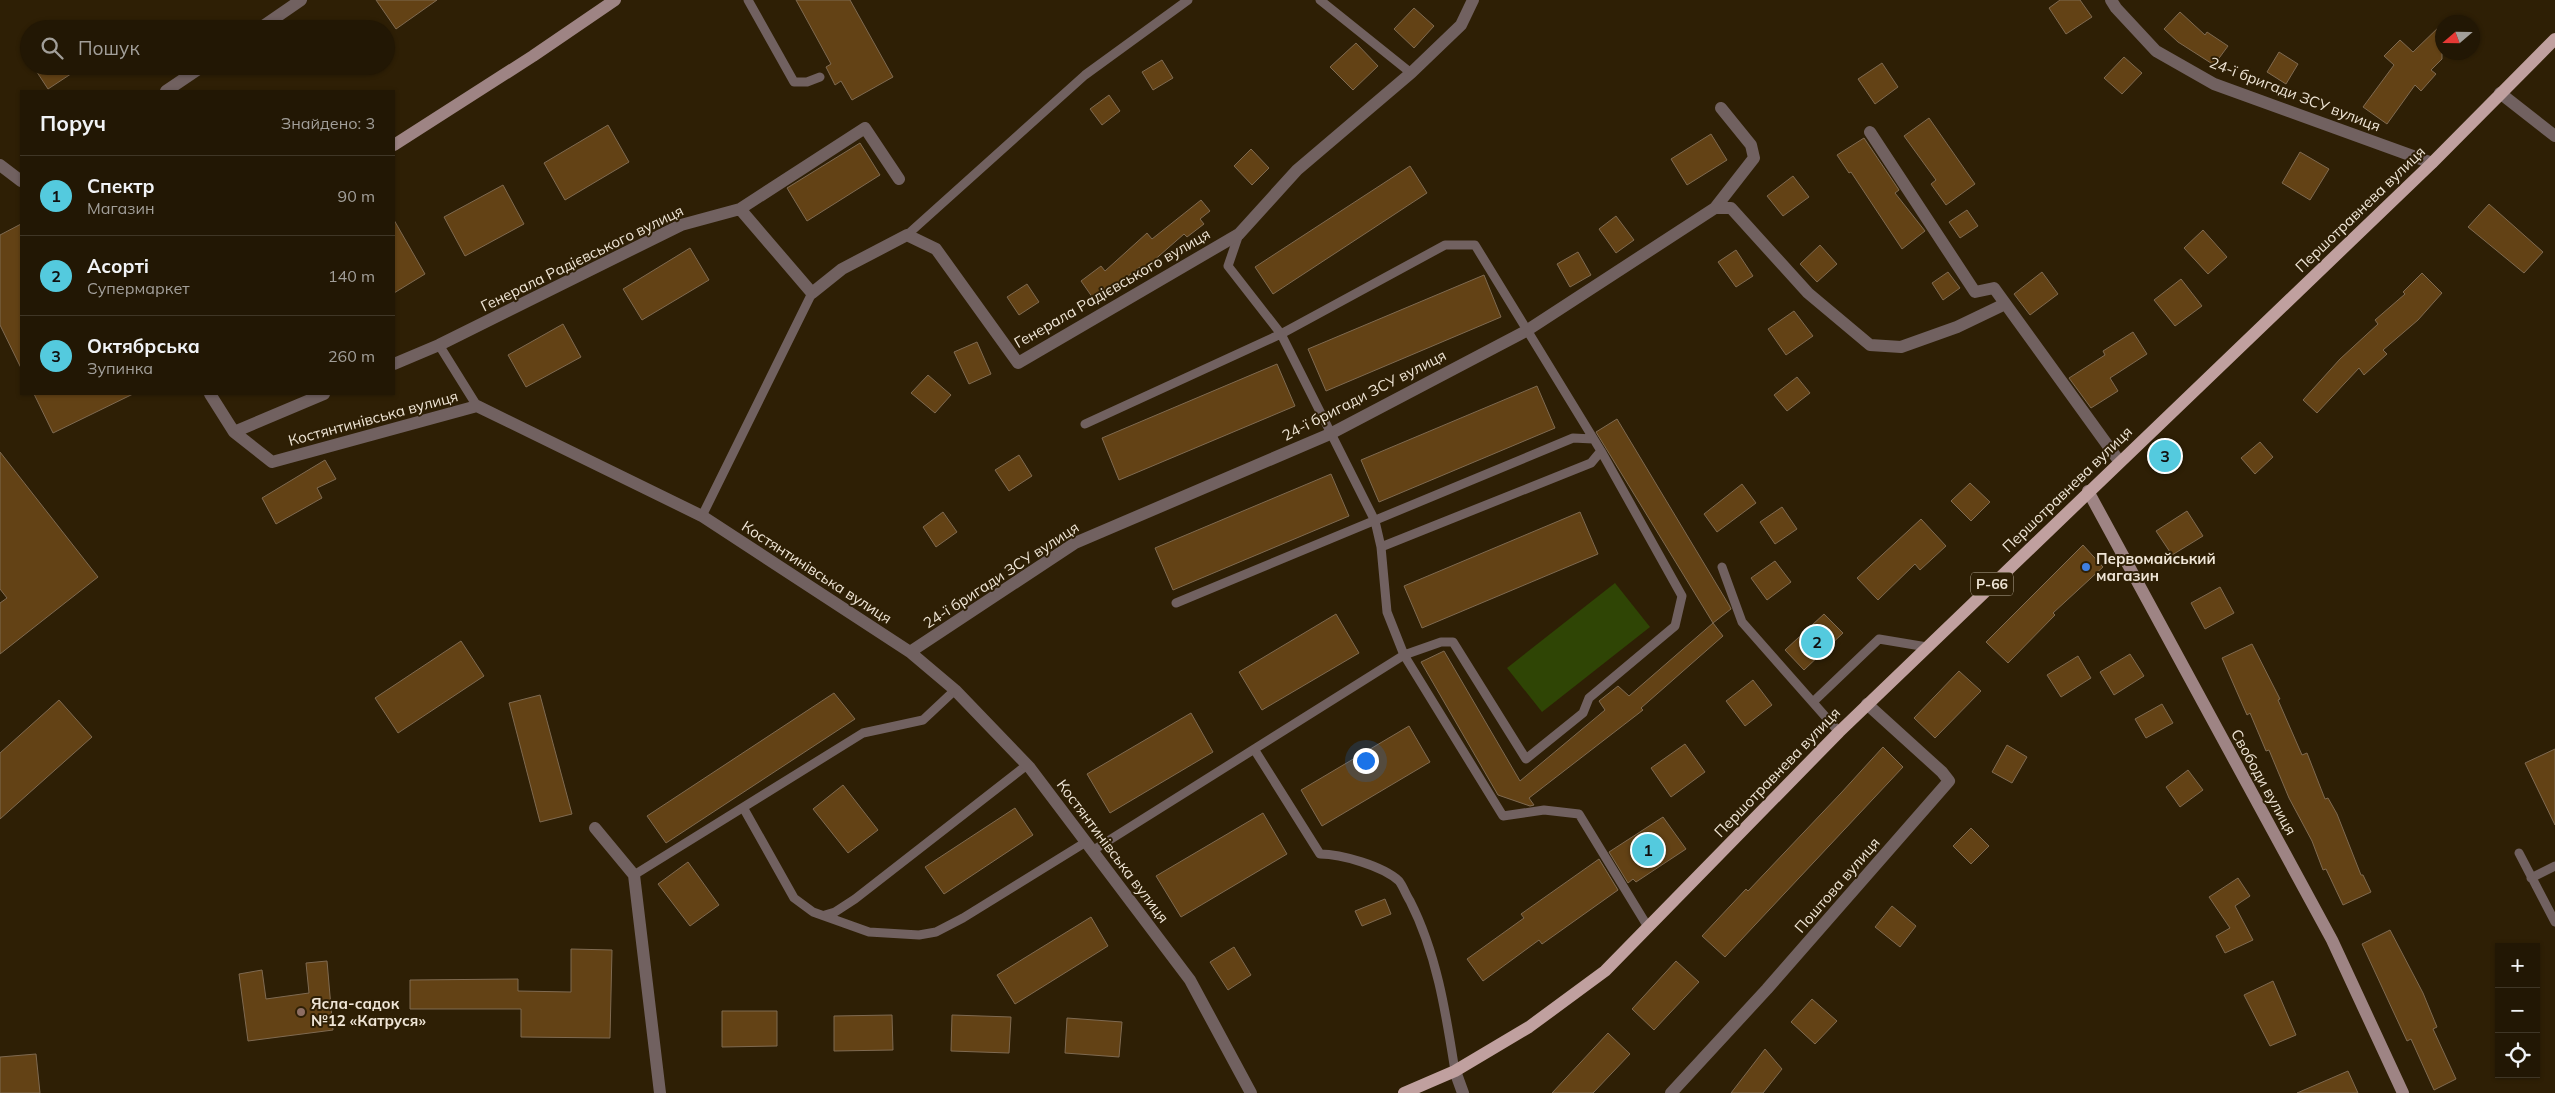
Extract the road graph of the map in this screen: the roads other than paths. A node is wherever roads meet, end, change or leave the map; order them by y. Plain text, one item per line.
1 (301, 0) edge
2 (615, 0) edge
3 (748, 0) edge
4 (1188, 0) edge
5 (1320, 0) edge
6 (1473, 0) edge
7 (2111, 0) edge
8 (272, 20) edge
9 (2555, 38) edge
10 (1411, 73) junction
11 (190, 75) edge
12 (820, 77) dead end
13 (167, 90) edge
14 (2500, 93) junction
15 (1721, 108) dead end
16 (1870, 132) dead end
17 (2555, 136) edge
18 (395, 144) edge
19 (2432, 163) junction
20 (0, 165) edge
21 (898, 178) dead end
22 (20, 180) edge
23 (1715, 208) junction
24 (740, 210) junction
25 (1239, 234) junction
26 (907, 235) junction
27 (812, 293) junction
28 (2006, 304) junction
29 (1526, 331) junction
30 (1281, 334) junction
31 (440, 345) junction
32 (395, 364) edge
33 (211, 395) edge
34 (322, 395) edge
35 (477, 406) junction
36 (1085, 424) dead end
37 (234, 432) junction
38 (1330, 434) junction
39 (1593, 439) junction
40 (1601, 451) junction
41 (2119, 461) junction
42 (2088, 491) junction
43 (702, 516) junction
44 (1375, 521) junction
45 (1381, 547) junction
46 (1722, 567) dead end
47 (1176, 603) dead end
48 (1927, 646) junction
49 (910, 652) junction
50 (1404, 655) junction
51 (955, 690) junction
52 (1814, 702) junction
53 (1867, 704) junction
54 (1839, 732) junction
55 (1254, 749) junction
56 (1028, 765) junction
57 (744, 809) junction
58 (595, 828) dead end
59 (1089, 847) junction
60 (2519, 853) dead end
61 (2555, 866) edge
62 (634, 875) junction
63 (2531, 878) junction
64 (825, 915) junction
65 (2555, 922) edge
66 (1648, 927) junction
67 (1455, 1071) junction
68 (660, 1093) edge
69 (1251, 1093) edge
70 (1404, 1093) edge
71 (1464, 1093) edge
72 (1672, 1093) edge
73 (2403, 1093) edge

1 - 8 street
2 - 18 street
3 - 12 lane
4 - 26 lane
5 - 10 lane
6 - 10 street, Генерала Радієвського вулиця
7 - 19 street, 24-ї бригади ЗСУ вулиця
9 - 14 main road, Першотравнева вулиця / Р-66
10 - 25 street, Генерала Радієвського вулиця
11 - 13 street
14 - 17 street
14 - 19 main road, Першотравнева вулиця / Р-66
15 - 23 street, 24-ї бригади ЗСУ вулиця
16 - 28 street
19 - 41 main road, Першотравнева вулиця / Р-66
20 - 22 street
21 - 24 street, Генерала Радієвського вулиця
23 - 28 street
23 - 29 street, 24-ї бригади ЗСУ вулиця
24 - 27 street
24 - 31 street, Генерала Радієвського вулиця
25 - 26 street, Генерала Радієвського вулиця
25 - 30 lane
26 - 27 street
27 - 43 lane
28 - 41 street
29 - 30 lane
29 - 38 street, 24-ї бригади ЗСУ вулиця
29 - 39 lane
30 - 36 lane
30 - 38 lane
31 - 32 street, Генерала Радієвського вулиця
31 - 35 lane
33 - 37 street, Костянтинівська вулиця
34 - 37 street
35 - 37 street, Костянтинівська вулиця
35 - 43 street, Костянтинівська вулиця
38 - 44 lane
38 - 49 street, 24-ї бригади ЗСУ вулиця
39 - 40 lane
39 - 44 lane
40 - 45 lane
40 - 50 lane
41 - 42 main road, Першотравнева вулиця / Р-66
42 - 48 main road, Першотравнева вулиця / Р-66
42 - 73 street, Свободи вулиця
43 - 49 street, Костянтинівська вулиця
44 - 45 lane
44 - 47 lane
45 - 50 lane
46 - 52 lane
48 - 52 lane
48 - 53 main road, Першотравнева вулиця / Р-66
49 - 51 street, Костянтинівська вулиця
50 - 55 lane
50 - 66 lane
51 - 56 street, Костянтинівська вулиця
51 - 57 lane
52 - 54 lane
53 - 54 main road, Першотравнева вулиця / Р-66
53 - 72 street, Поштова вулиця
54 - 66 main road, Першотравнева вулиця / Р-66
55 - 59 lane
55 - 67 lane
56 - 59 street, Костянтинівська вулиця
56 - 64 lane
57 - 62 lane
57 - 64 lane
58 - 62 street
59 - 64 lane
59 - 69 street, Костянтинівська вулиця
60 - 63 lane
61 - 63 lane
62 - 68 street
63 - 65 lane
66 - 67 main road, Першотравнева вулиця / Р-66
67 - 70 main road, Першотравнева вулиця / Р-66
67 - 71 street

